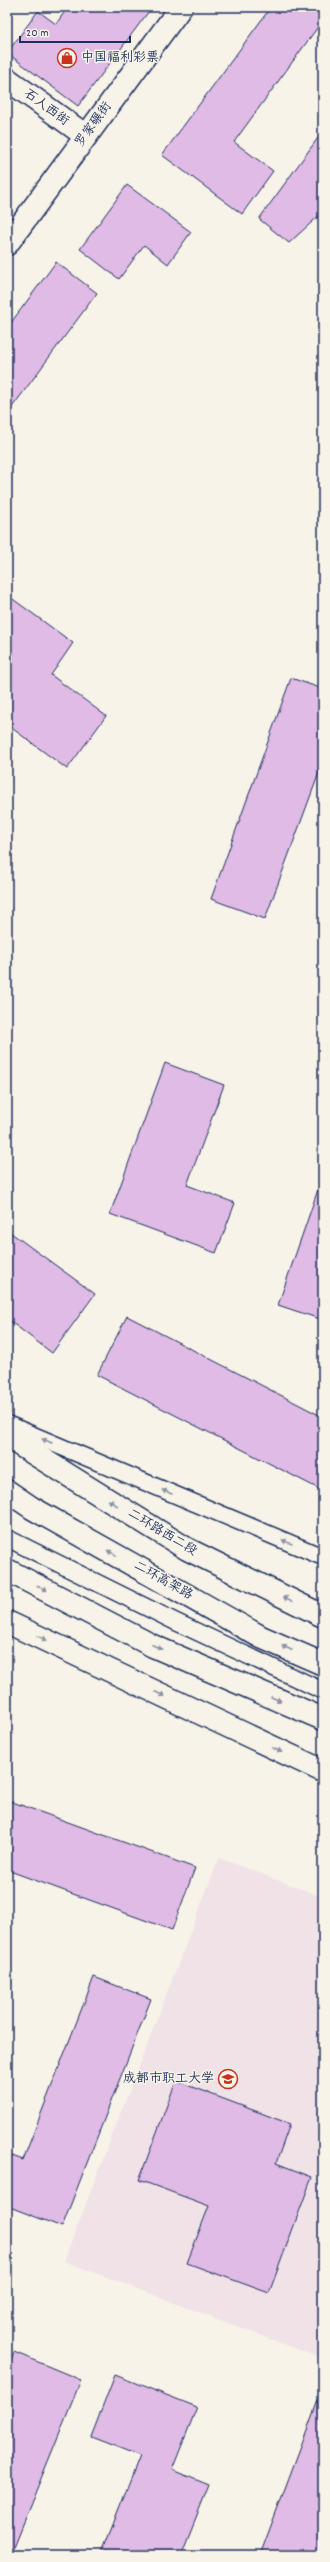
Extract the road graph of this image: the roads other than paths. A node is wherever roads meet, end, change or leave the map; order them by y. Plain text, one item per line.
1 (181, 7) edge
2 (7, 79) edge
3 (86, 136) junction
4 (7, 244) edge
5 (7, 1424) edge
6 (7, 1438) edge
7 (7, 1491) edge
8 (7, 1538) edge
9 (323, 1557) edge
10 (7, 1570) edge
11 (323, 1616) edge
12 (7, 1622) edge
13 (323, 1664) edge
14 (323, 1691) edge
15 (323, 1719) edge
16 (323, 1771) edge

1 - 3 main road, 罗家碾街
2 - 3 main road, 石人西街
3 - 4 main road, 罗家碾街
9 -> 5 lane
11 -> 6 main road, 二环路西二段
13 -> 7 main road, 二环高架路
8 - 14 lane
10 -> 15 main road
12 -> 16 main road

